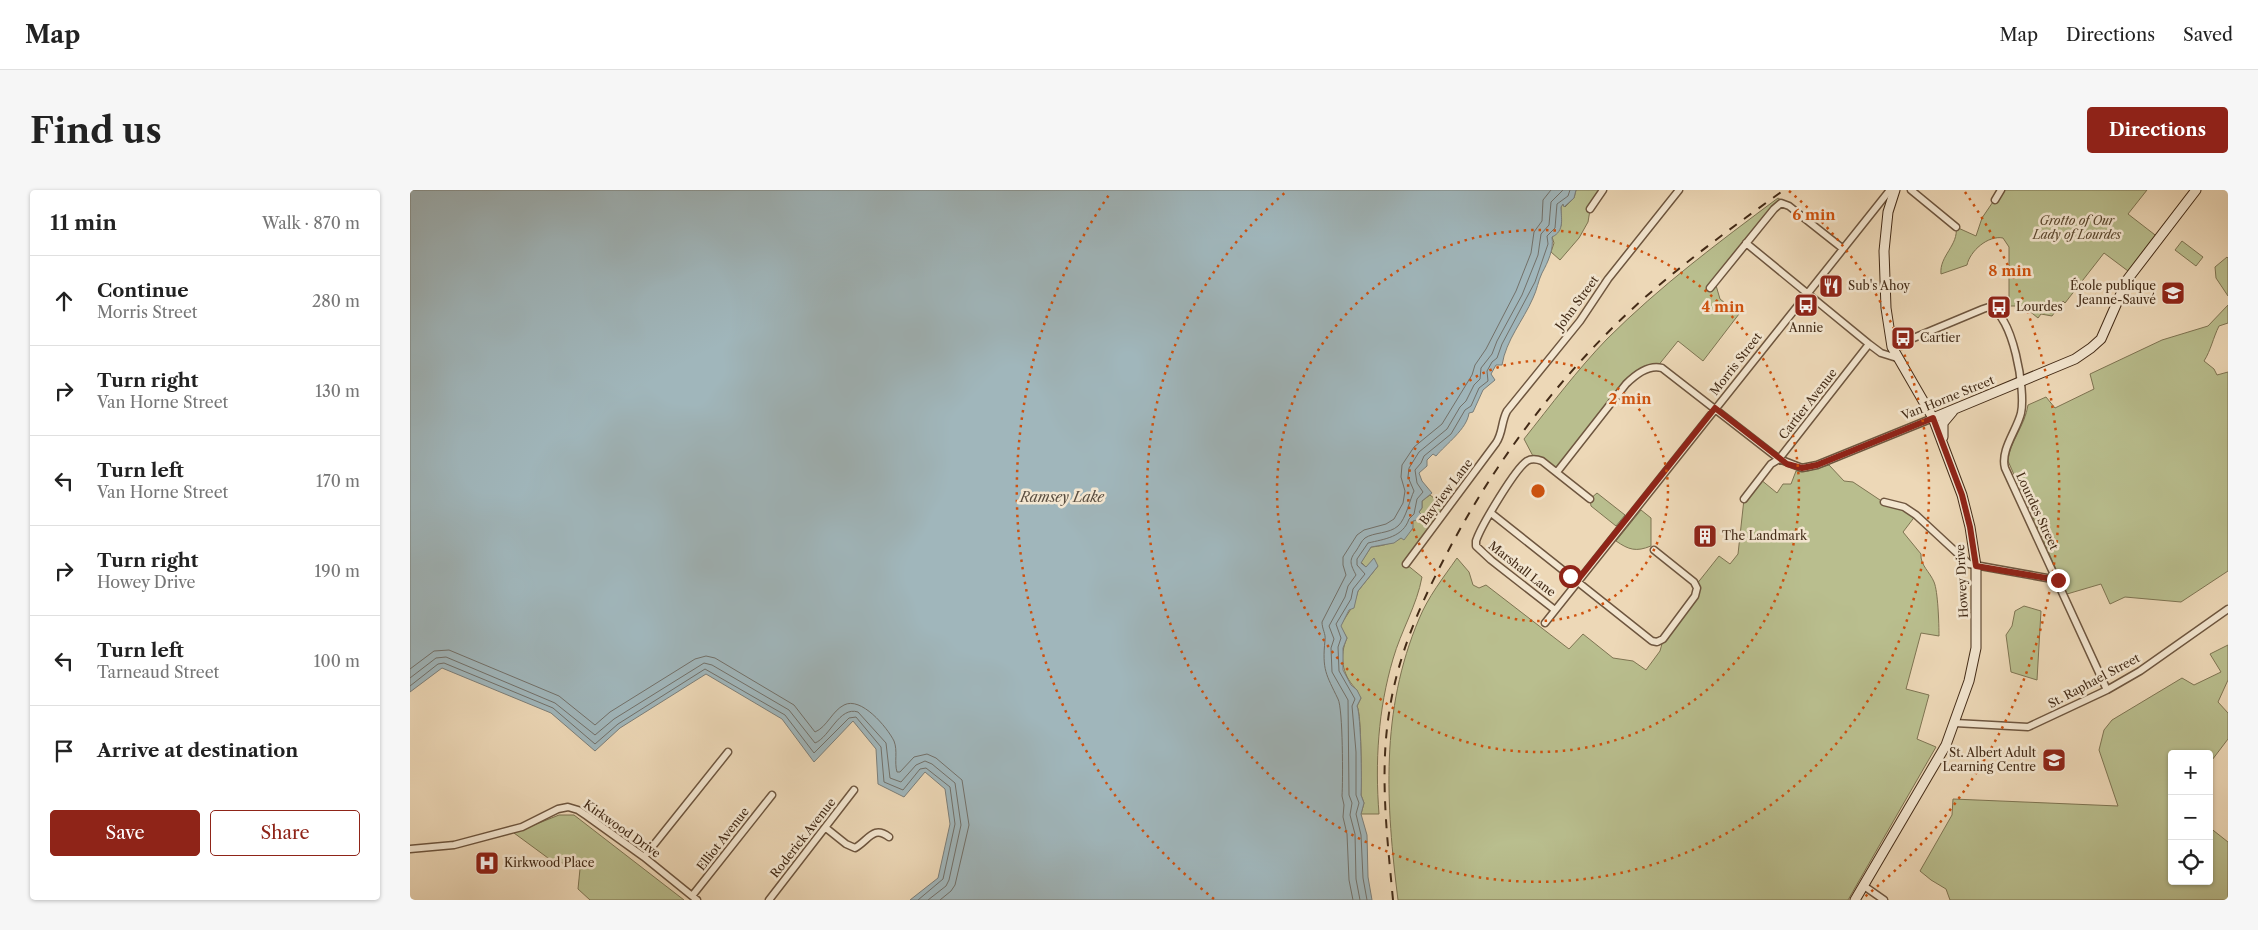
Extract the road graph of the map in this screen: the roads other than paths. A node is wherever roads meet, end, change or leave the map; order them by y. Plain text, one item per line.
1 (1603, 190) edge
2 (1678, 190) edge
3 (1890, 190) edge
4 (1895, 190) edge
5 (1911, 190) edge
6 (2000, 190) edge
7 (2196, 190) edge
8 (1995, 200) dead end
9 (1590, 210) dead end
10 (1956, 227) dead end
11 (1746, 243) junction
12 (1842, 248) junction
13 (1710, 288) dead end
14 (1807, 292) junction
15 (1869, 344) junction
16 (1892, 347) junction
17 (1897, 358) junction
18 (2021, 382) junction
19 (1715, 408) junction
20 (1954, 410) junction
21 (1933, 418) junction
22 (1502, 432) joint
23 (1943, 445) junction
24 (1779, 459) junction
25 (1556, 472) junction
26 (1590, 499) dead end
27 (1744, 499) dead end
28 (1884, 502) dead end
29 (1491, 513) junction
30 (1654, 550) dead end
31 (1406, 564) dead end
32 (1976, 566) junction
33 (2058, 580) junction
34 (1577, 581) junction
35 (2228, 609) edge
36 (1555, 610) junction
37 (1545, 623) dead end
38 (2107, 690) junction
39 (1955, 723) junction
40 (728, 752) dead end
41 (854, 790) dead end
42 (772, 795) dead end
43 (826, 828) junction
44 (889, 837) dead end
45 (410, 849) edge
46 (644, 857) junction
47 (1864, 886) junction
48 (695, 898) edge
49 (769, 900) edge
50 (1855, 900) edge
51 (1884, 900) edge

1 - 9 street
2 - 22 street, John Street
3 - 12 street, Morris Street
4 - 16 main road, Howey Drive
5 - 10 street
6 - 8 street
7 - 18 main road, Van Horne Street
11 - 12 street
11 - 13 street
11 - 14 street
12 - 14 street, Morris Street
14 - 15 street
14 - 19 street, Morris Street
15 - 17 street
15 - 24 street, Cartier Avenue
16 - 17 main road, Howey Drive
16 - 18 street, Lourdes Street
17 - 21 main road, Howey Drive
18 - 20 main road, Van Horne Street
18 - 33 street, Lourdes Street
19 - 24 street, Van Horne Street
19 - 25 street, Van Horne Street
19 - 34 street, Morris Street
20 - 21 main road, Van Horne Street
20 - 23 main road
21 - 23 main road, Howey Drive
21 - 24 street, Van Horne Street
22 - 31 street, Bayview Lane
23 - 32 main road, Howey Drive
24 - 27 street, Cartier Avenue
25 - 26 street
25 - 29 street
28 - 32 street
29 - 34 street
29 - 36 street, Marshall Lane
30 - 34 street
32 - 33 street
32 - 39 main road, Howey Drive
33 - 38 street, Lourdes Street
34 - 36 street, Morris Street
35 - 38 street, St. Raphael Street
36 - 37 street, Morris Street
38 - 39 street, St. Raphael Street
39 - 47 main road, Howey Drive
40 - 46 street
41 - 43 street, Roderick Avenue
42 - 48 street, Elliot Avenue
43 - 44 street
43 - 49 street, Roderick Avenue
45 - 46 street, Kirkwood Drive
46 - 48 street, Kirkwood Drive
47 - 50 main road, Howey Drive
47 - 51 street

